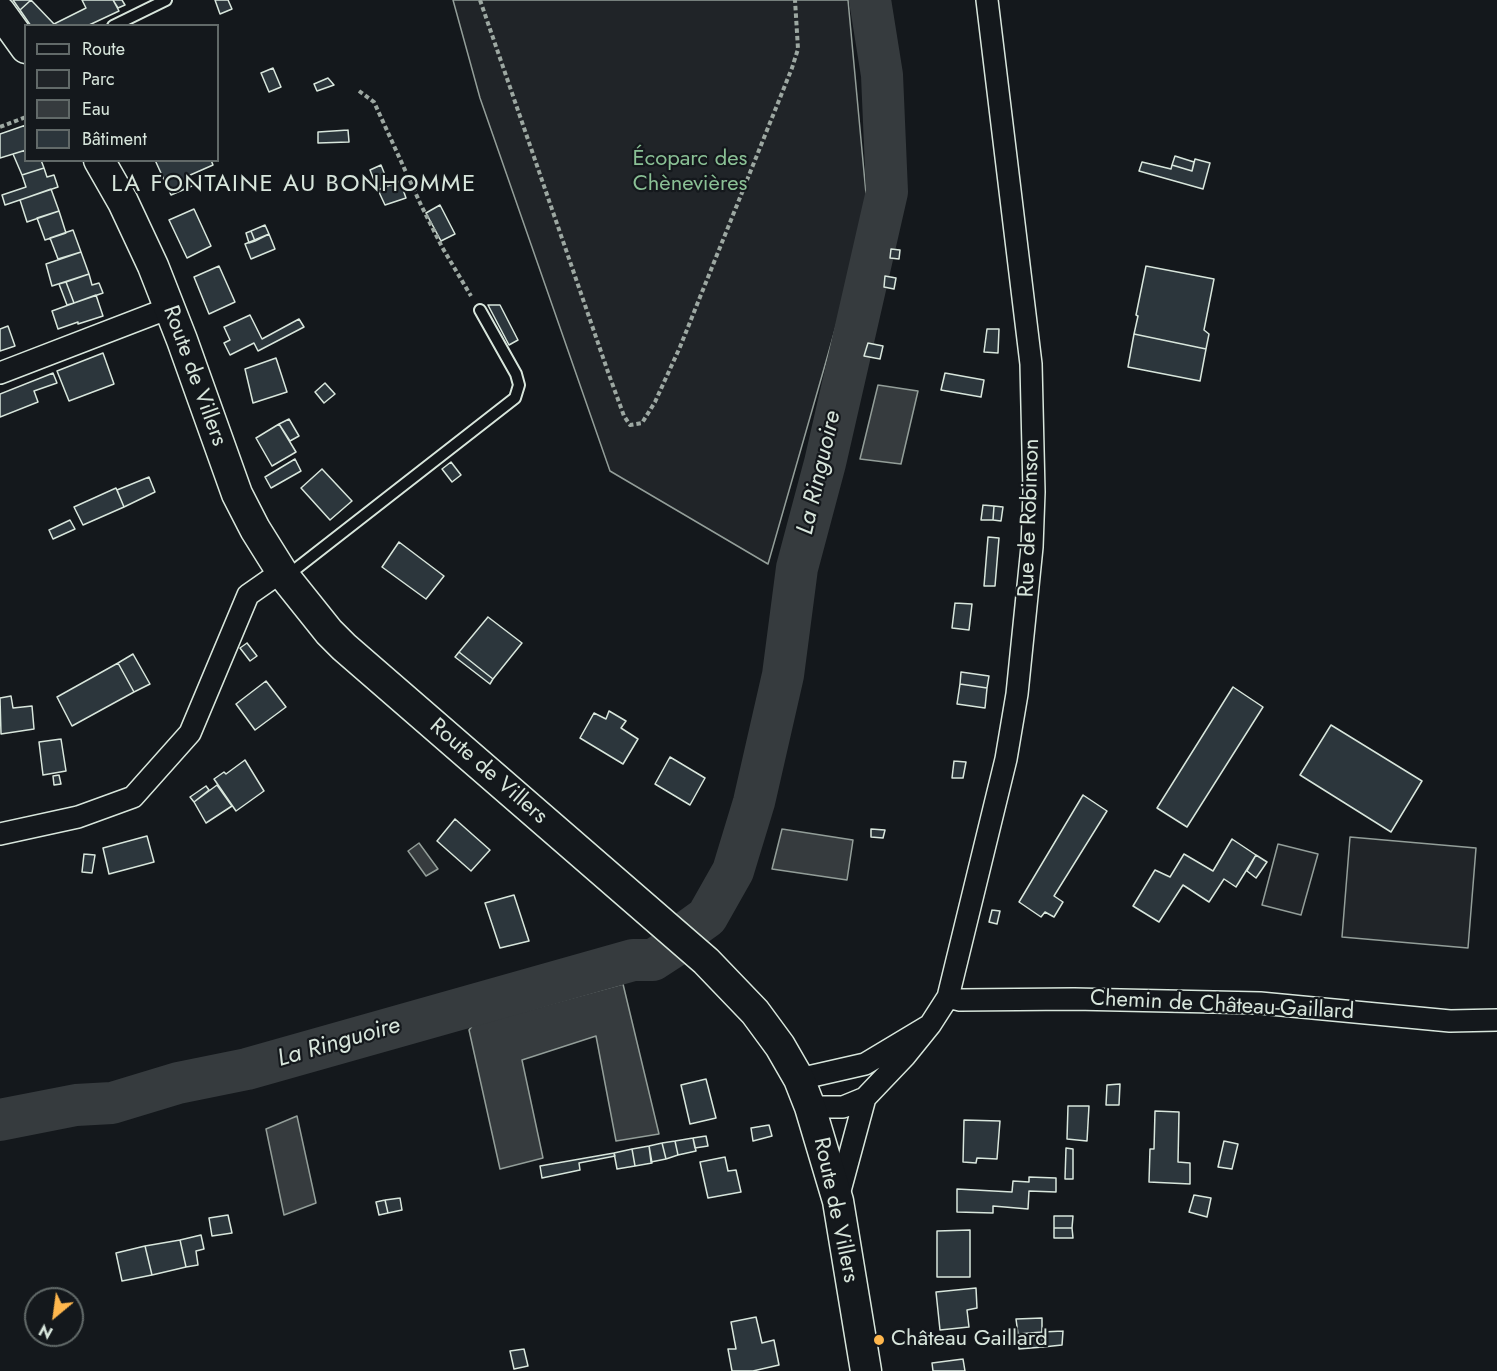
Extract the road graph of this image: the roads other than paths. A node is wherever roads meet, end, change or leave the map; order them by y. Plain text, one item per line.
1 (165, 0) edge
2 (987, 0) edge
3 (0, 12) edge
4 (117, 24) edge
5 (24, 45) edge
6 (100, 162) edge
7 (169, 308) junction
8 (480, 310) road end
9 (0, 373) edge
10 (283, 574) junction
11 (0, 834) edge
12 (948, 997) junction
13 (1497, 1020) edge
14 (930, 1026) junction
15 (799, 1079) junction
16 (865, 1098) junction
17 (810, 1107) junction
18 (838, 1201) junction
19 (866, 1371) edge

1 - 4 lane
2 - 12 street, Rue de Robinson
3 - 5 main road
6 - 7 main road, Route de Villers
7 - 9 street
7 - 10 main road, Route de Villers
8 - 10 lane
10 - 11 street
10 - 15 main road, Route de Villers
12 - 13 street, Chemin de Château-Gaillard
12 - 14 street, Rue de Robinson
14 - 15 street, Rue de Robinson
14 - 16 street, Rue de Robinson
15 - 17 main road, Route de Villers
16 - 17 street, Rue de Robinson
16 - 18 street, Rue de Robinson
17 - 18 main road, Route de Villers
18 - 19 main road, Route de Villers

